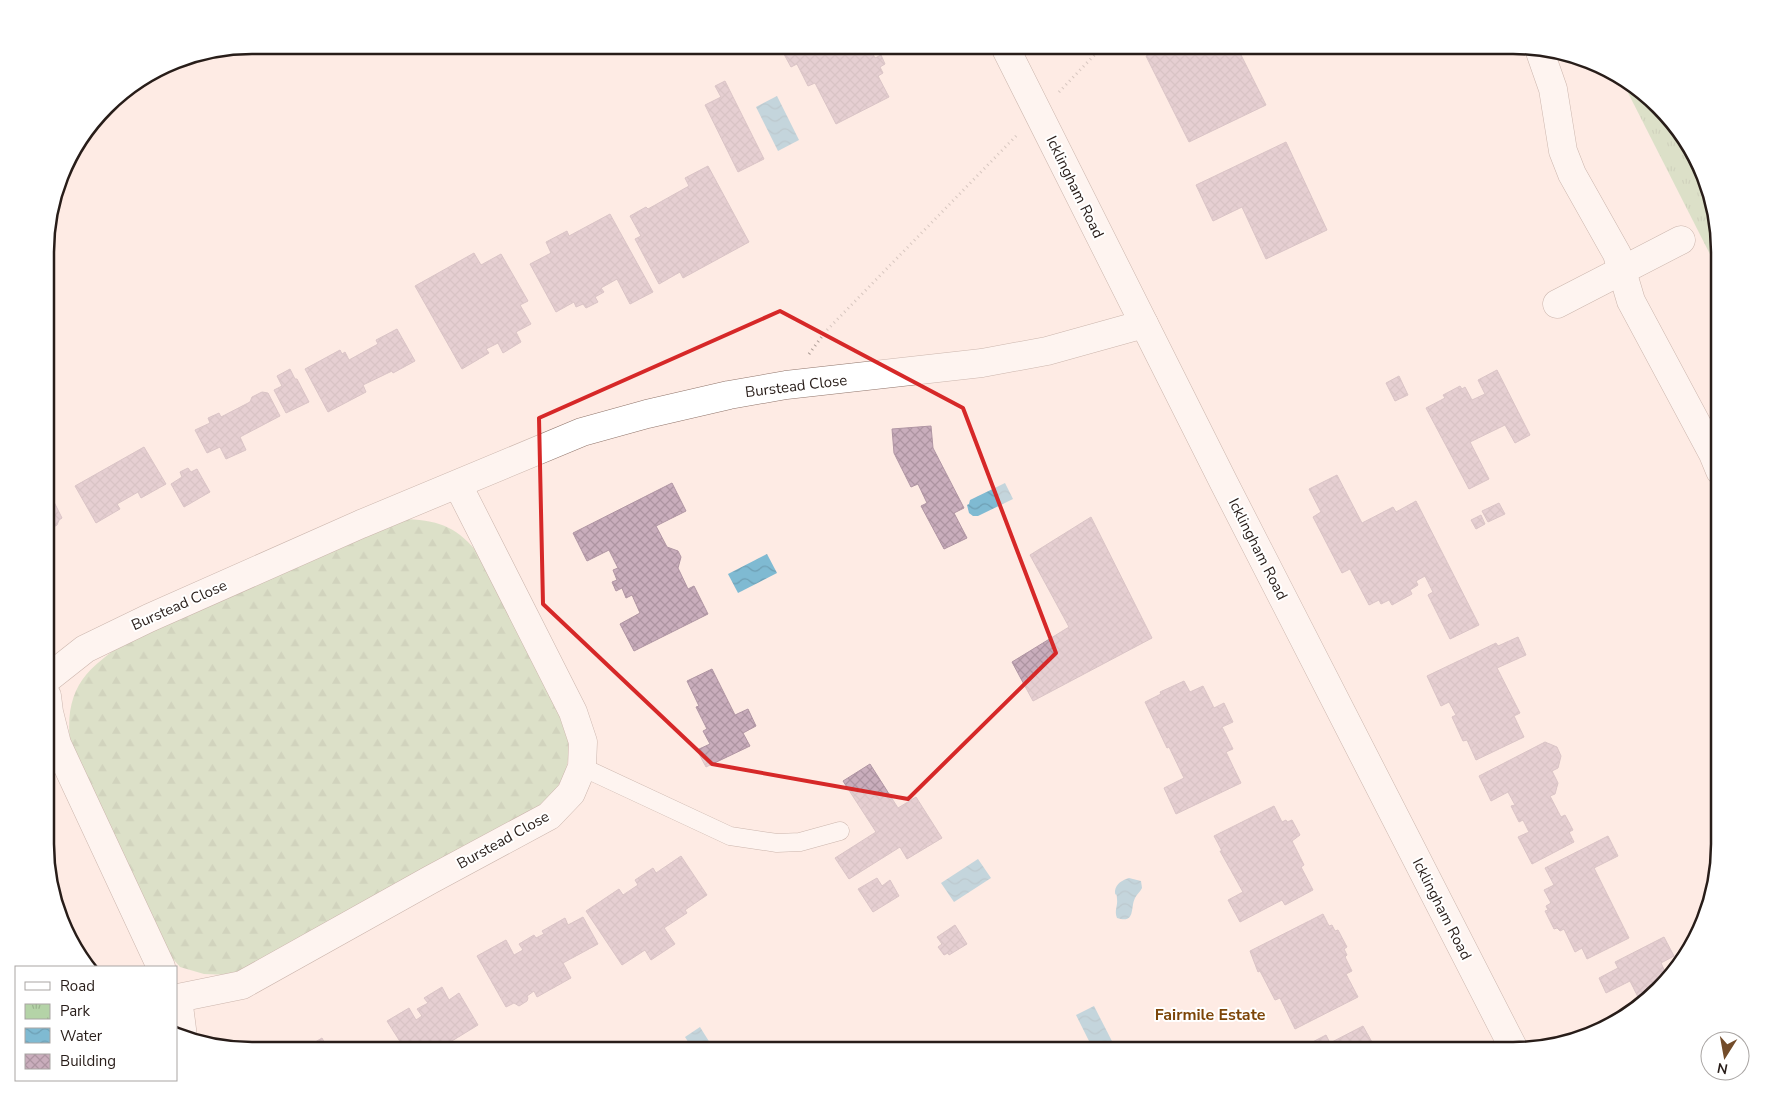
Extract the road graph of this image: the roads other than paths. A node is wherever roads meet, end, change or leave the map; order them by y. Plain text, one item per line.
1 (1008, 54) edge
2 (1541, 56) edge
3 (1681, 240) dead end
4 (1622, 271) junction
5 (1557, 304) dead end
6 (1144, 324) junction
7 (1711, 450) edge
8 (458, 485) junction
9 (54, 674) edge
10 (54, 732) edge
11 (582, 767) junction
12 (840, 831) dead end
13 (161, 966) edge
14 (178, 996) edge
15 (178, 1003) edge
16 (182, 1029) edge
17 (1510, 1042) edge

1 - 6 street, Icklingham Road
2 - 4 street
3 - 4 street
4 - 5 street
4 - 7 street
6 - 8 street, Burstead Close
6 - 17 street, Icklingham Road
8 - 9 street, Burstead Close
8 - 11 street, Burstead Close
10 - 13 street
11 - 12 lane
11 - 14 street, Burstead Close
15 - 16 street, Burstead Close

